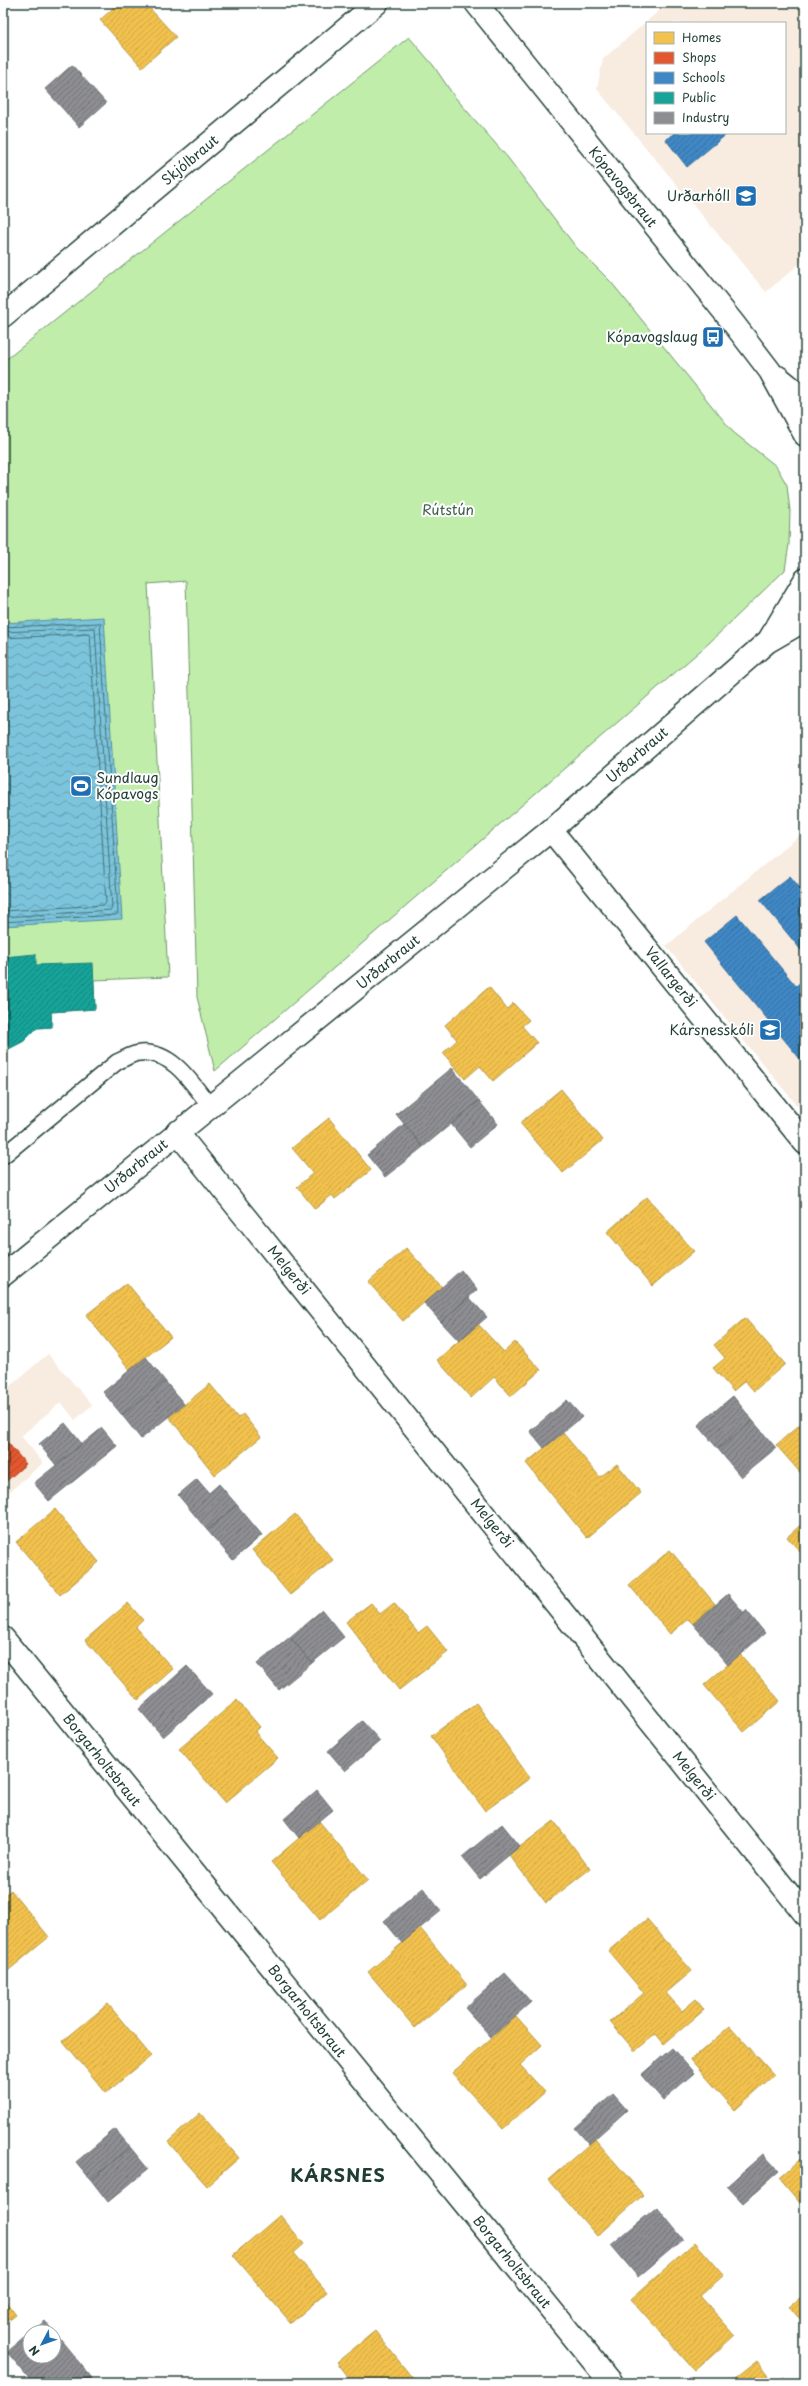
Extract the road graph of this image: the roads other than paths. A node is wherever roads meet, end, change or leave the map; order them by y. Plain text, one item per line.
1 (377, 3) edge
2 (476, 3) edge
3 (3, 316) edge
4 (770, 371) junction
5 (805, 399) edge
6 (805, 435) edge
7 (805, 580) edge
8 (805, 620) edge
9 (767, 642) junction
10 (551, 830) junction
11 (209, 1105) junction
12 (177, 1132) junction
13 (805, 1143) edge
14 (3, 1156) edge
15 (3, 1275) edge
16 (3, 1638) edge
17 (805, 1914) edge
18 (611, 2383) edge

1 - 3 street, Skjólbraut
2 - 4 street, Kópavogsbraut
4 - 5 street, Kópavogsbraut
4 - 6 street, Kópavogsbraut
7 - 9 street, Urðarbraut
8 - 9 street, Urðarbraut
9 - 10 street, Urðarbraut
10 - 11 street, Urðarbraut
10 - 13 street, Vallargerði
11 - 12 street, Urðarbraut
11 - 14 lane
12 - 15 street, Urðarbraut
12 - 17 street, Melgerði
16 - 18 street, Borgarholtsbraut

